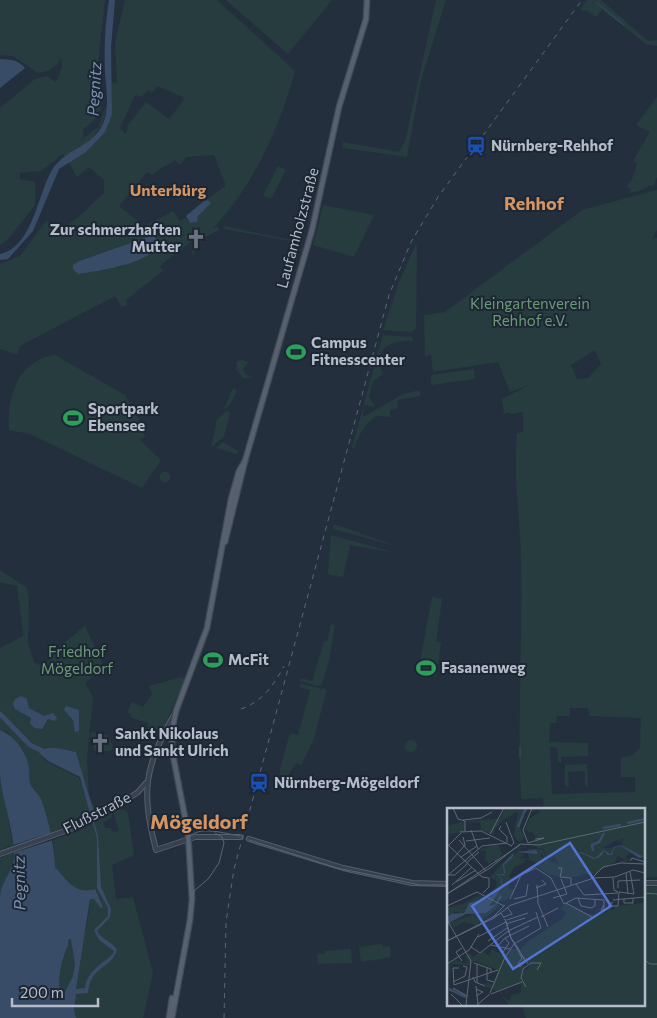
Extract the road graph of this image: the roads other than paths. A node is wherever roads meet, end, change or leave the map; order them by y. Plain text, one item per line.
1 (367, 0) edge
2 (176, 711) junction
3 (161, 738) junction
4 (171, 740) junction
5 (146, 783) junction
6 (137, 792) junction
7 (146, 795) junction
8 (240, 837) tunnel mouth
9 (249, 839) tunnel mouth
10 (188, 841) junction
11 (0, 854) edge
12 (644, 883) edge
13 (657, 883) edge
14 (447, 884) edge
15 (171, 1018) edge

1 - 2 main road, Laufamholzstraße
2 - 3 street, Laufamholzstraße
2 - 4 main road
3 - 4 street
3 - 5 street, Laufamholzstraße
4 - 10 main road
5 - 6 street, Flußstraße
5 - 7 street, Laufamholzstraße
6 - 7 street, Flußstraße
6 - 11 street, Flußstraße
7 - 10 street, Laufamholzstraße
8 - 10 street
9 - 14 street
10 - 15 main road
12 - 13 street

